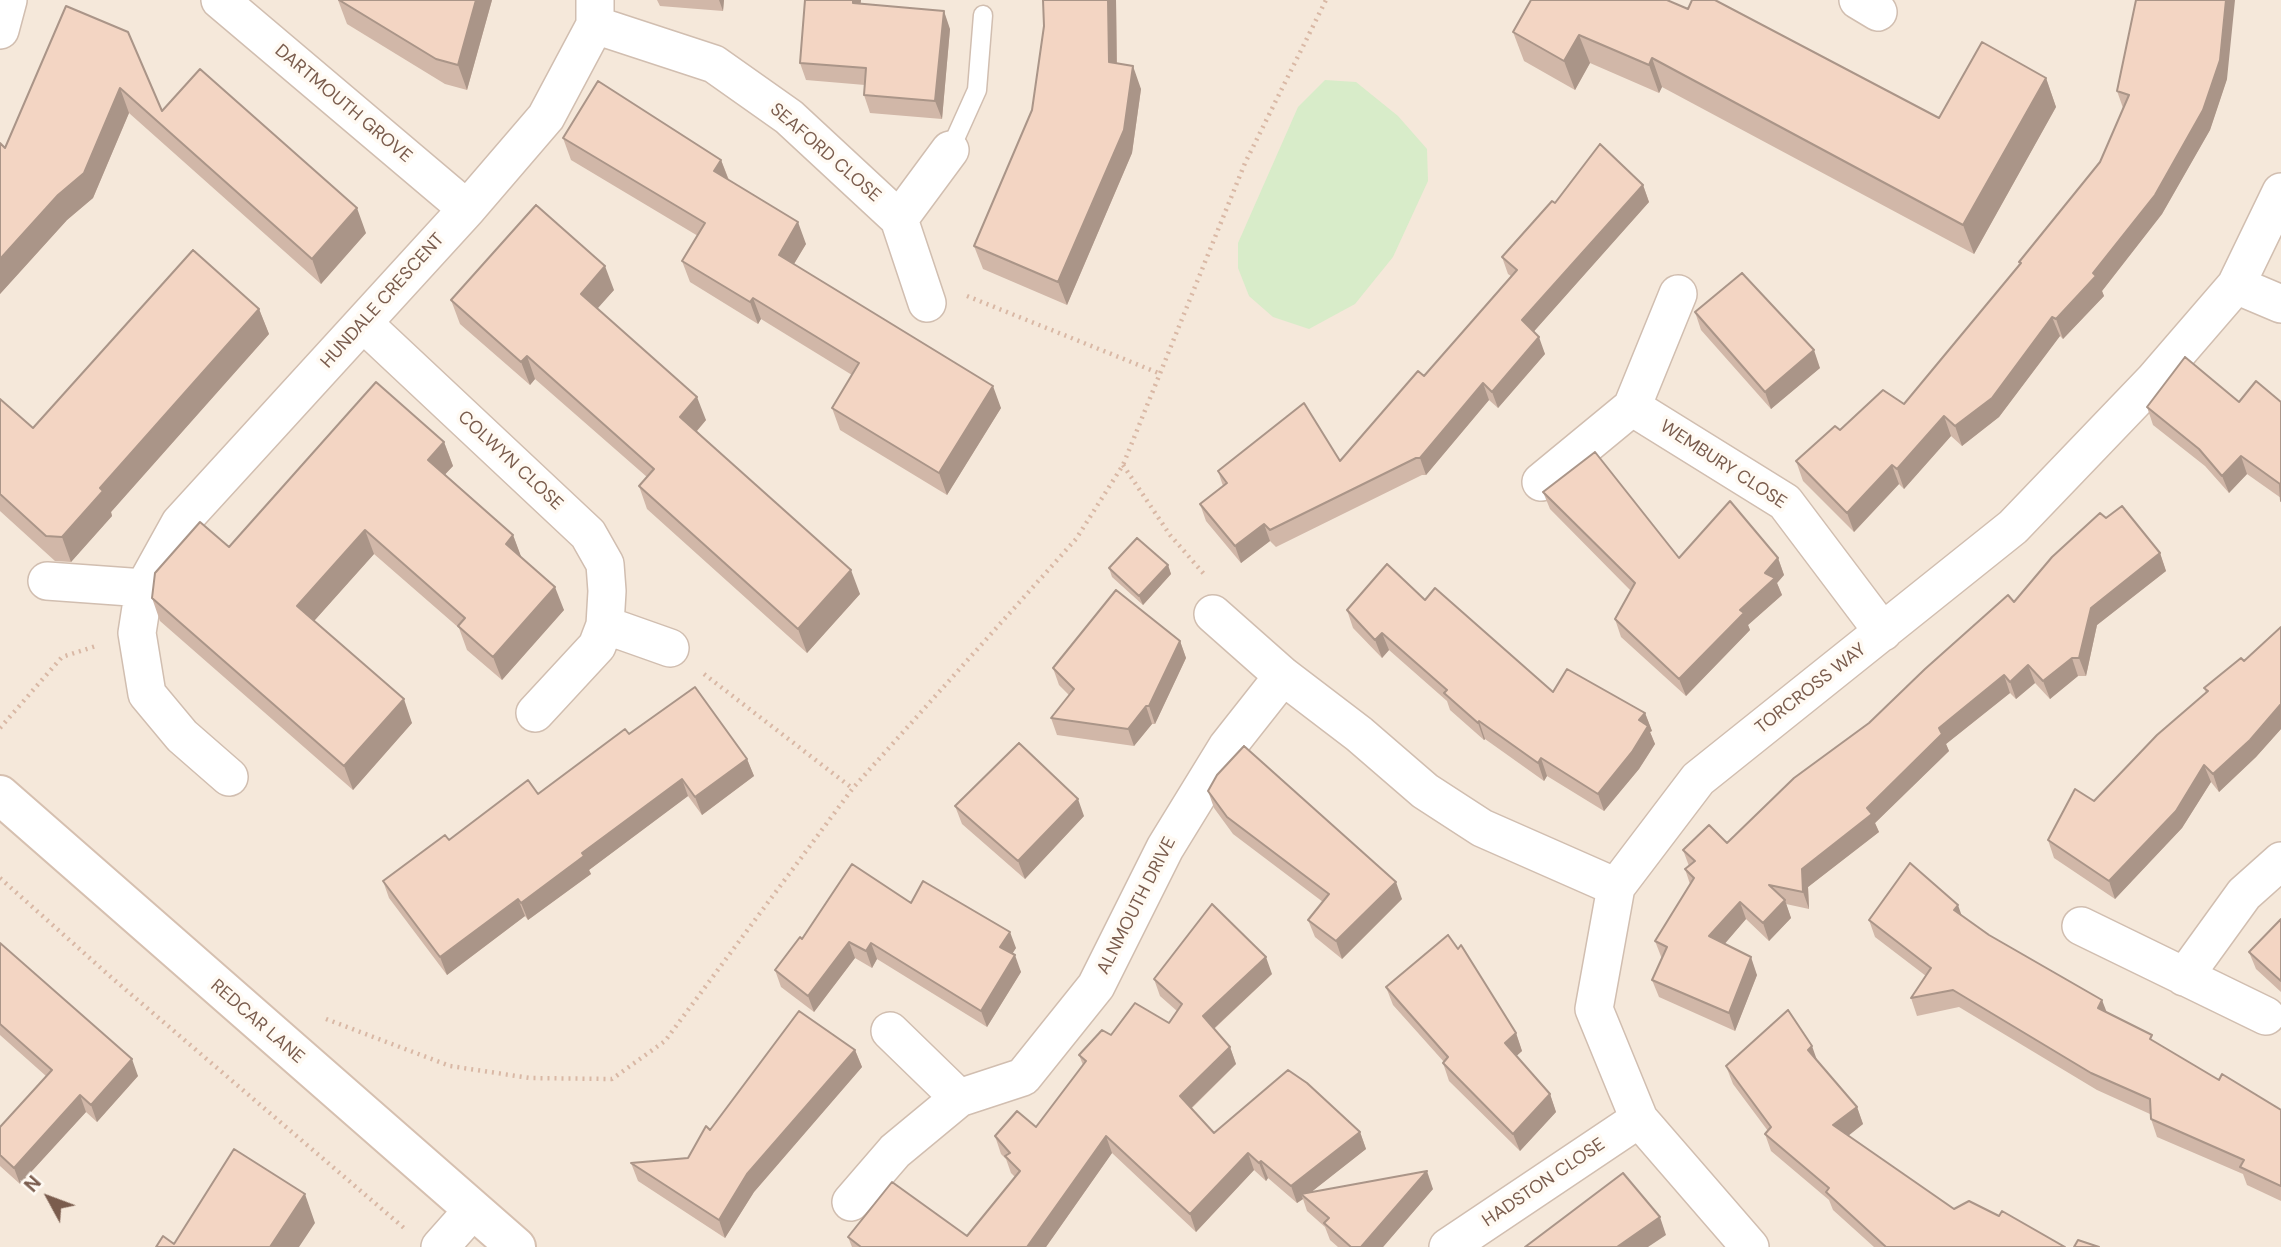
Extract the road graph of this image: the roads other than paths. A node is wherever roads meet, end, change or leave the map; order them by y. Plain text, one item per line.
1 (8, 0) edge
2 (219, 0) edge
3 (595, 13) edge
4 (983, 15) dead end
5 (0, 30) edge
6 (950, 150) joint
7 (2281, 192) edge
8 (467, 209) junction
9 (899, 219) junction
10 (2236, 285) junction
11 (922, 289) road end
12 (1678, 294) dead end
13 (2281, 304) edge
14 (363, 323) junction
15 (1632, 407) junction
16 (1541, 482) dead end
17 (47, 581) dead end
18 (144, 588) junction
19 (1213, 614) road end
20 (605, 625) junction
21 (1883, 632) junction
22 (670, 648) road end
23 (1283, 676) junction
24 (535, 713) dead end
25 (229, 777) dead end
26 (0, 795) edge
27 (2281, 860) edge
28 (1616, 887) junction
29 (2081, 926) dead end
30 (2184, 977) junction
31 (2266, 1016) dead end
32 (890, 1031) dead end
33 (959, 1098) junction
34 (1639, 1119) junction
35 (851, 1202) dead end
36 (472, 1211) junction
37 (440, 1247) edge
38 (516, 1247) edge
39 (1448, 1247) edge
40 (1750, 1247) edge

1 - 5 street
2 - 8 street, DARTMOUTH GROVE
3 - 8 street, HUNDALE CRESCENT
3 - 9 street, SEAFORD CLOSE
4 - 6 lane
6 - 9 street
7 - 10 street, TORCROSS WAY
8 - 14 street, HUNDALE CRESCENT
9 - 11 street
10 - 13 street
10 - 21 street, TORCROSS WAY
12 - 15 street
14 - 18 street, HUNDALE CRESCENT
14 - 20 street, COLWYN CLOSE
15 - 16 street
15 - 21 street, WEMBURY CLOSE
17 - 18 street
18 - 25 street, HUNDALE CRESCENT
19 - 23 street
20 - 22 street
20 - 24 street, COLWYN CLOSE
21 - 28 street, TORCROSS WAY
23 - 28 street
23 - 33 street, ALNMOUTH DRIVE
26 - 36 main road, REDCAR LANE
27 - 30 street
28 - 34 street, TORCROSS WAY
29 - 30 street
30 - 31 street
32 - 33 street
33 - 35 street, ALNMOUTH DRIVE
34 - 39 street, HADSTON CLOSE
34 - 40 street, TORCROSS WAY
36 - 37 street
36 - 38 main road, REDCAR LANE

